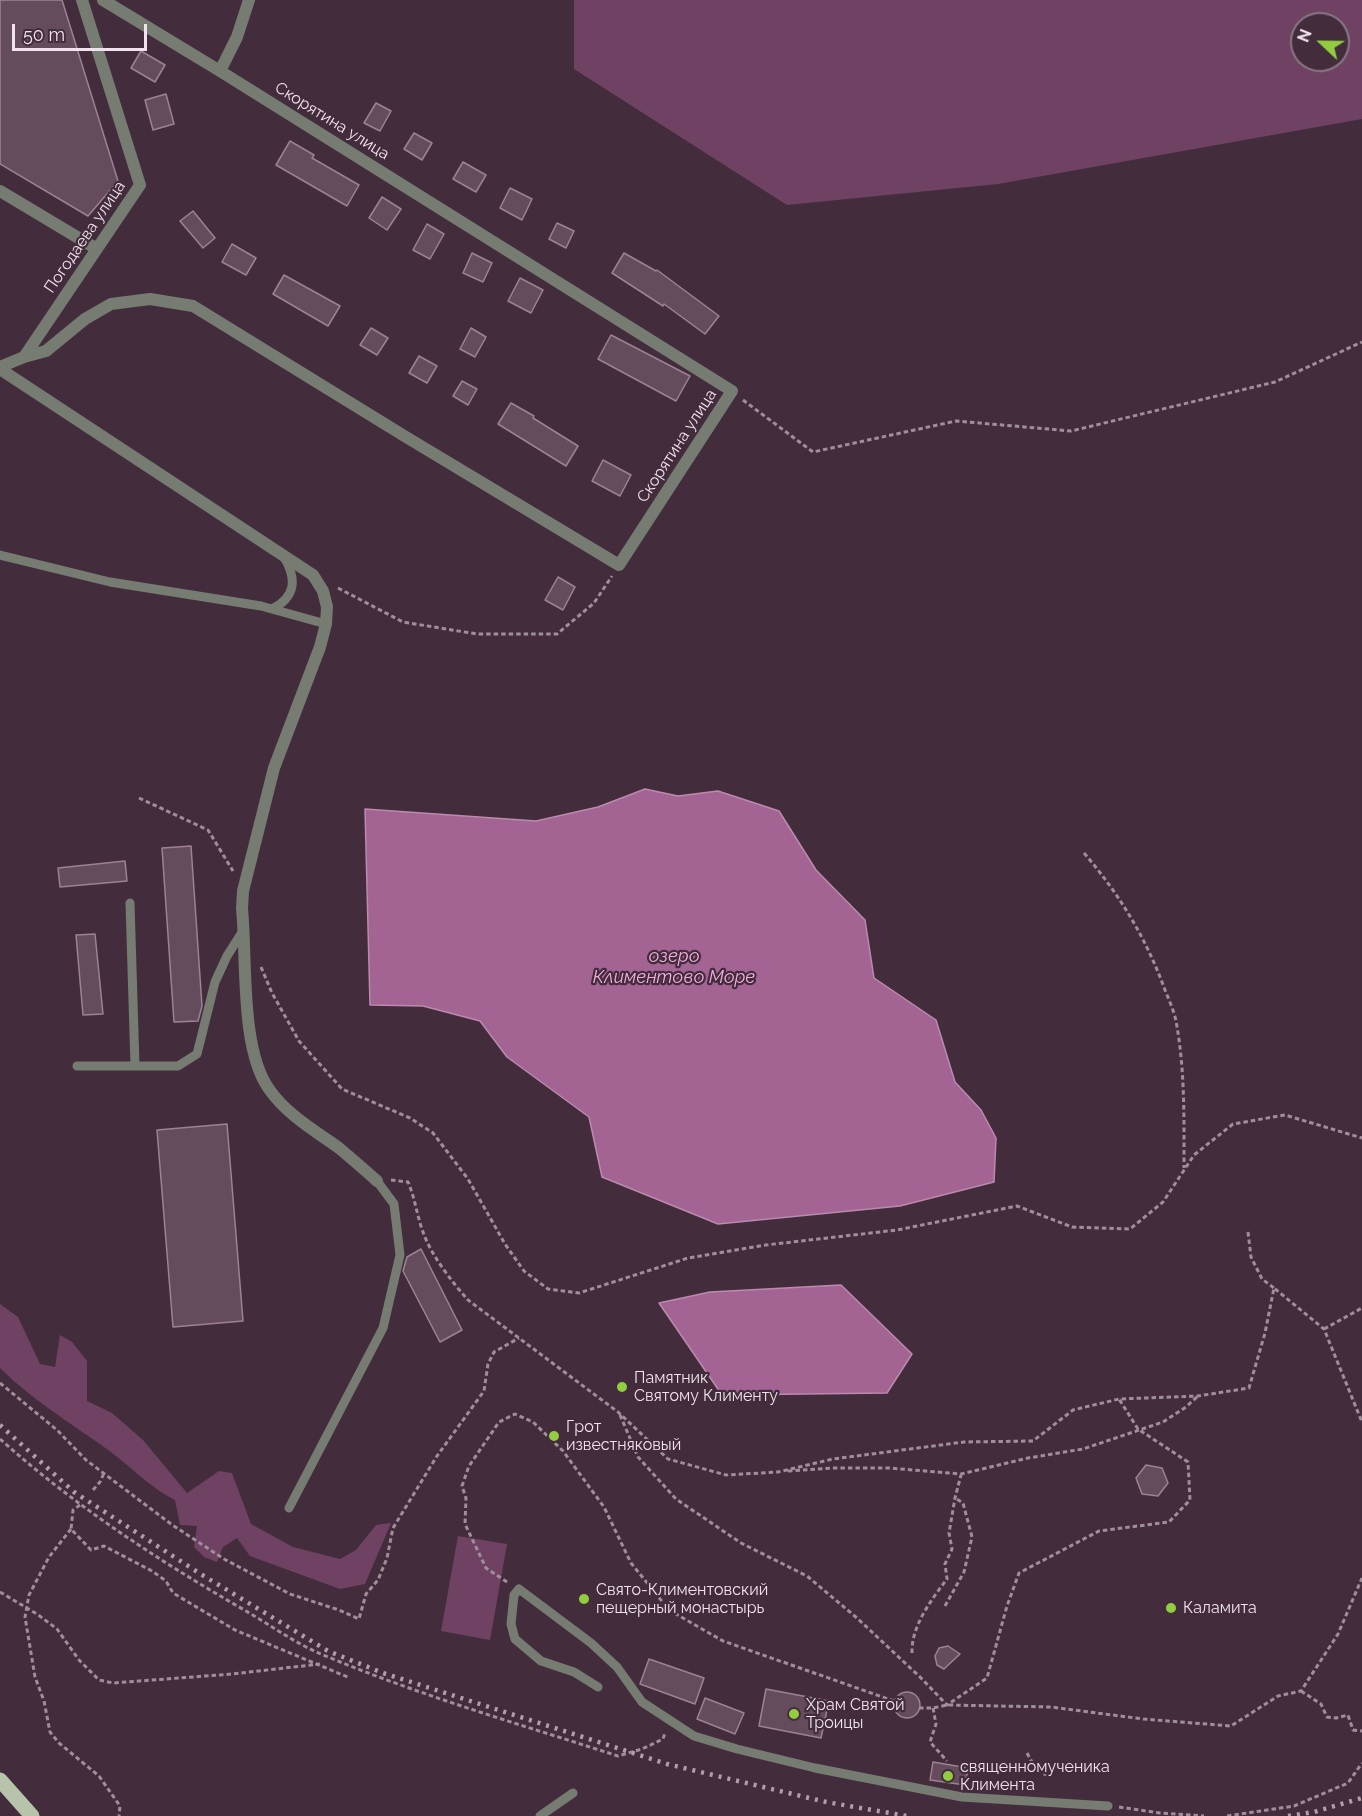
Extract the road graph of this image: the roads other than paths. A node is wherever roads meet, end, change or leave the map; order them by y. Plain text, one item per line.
1 (82, 0) edge
2 (103, 0) edge
3 (249, 0) edge
4 (220, 71) junction
5 (0, 191) edge
6 (96, 249) junction
7 (24, 357) junction
8 (0, 368) edge
9 (0, 555) edge
10 (283, 555) junction
11 (272, 609) junction
12 (326, 624) junction
13 (130, 903) dead end
14 (244, 929) junction
15 (77, 1066) dead end
16 (135, 1066) junction
17 (377, 1181) joint
18 (289, 1508) dead end
19 (598, 1687) dead end
20 (0, 1780) edge
21 (573, 1793) dead end
22 (1108, 1806) road end
23 (32, 1816) edge
24 (540, 1816) edge

1 - 6 street, Погодаева улица
2 - 4 street, Скорятина улица
3 - 4 street
4 - 7 street, Скорятина улица
5 - 6 street
6 - 7 street, Погодаева улица
7 - 8 street
8 - 10 street
9 - 11 lane
10 - 11 lane
10 - 12 street
11 - 12 lane
12 - 14 street
13 - 16 lane
14 - 16 lane
14 - 17 street
15 - 16 lane
17 - 18 lane
19 - 22 lane
20 - 23 main road
21 - 24 lane

